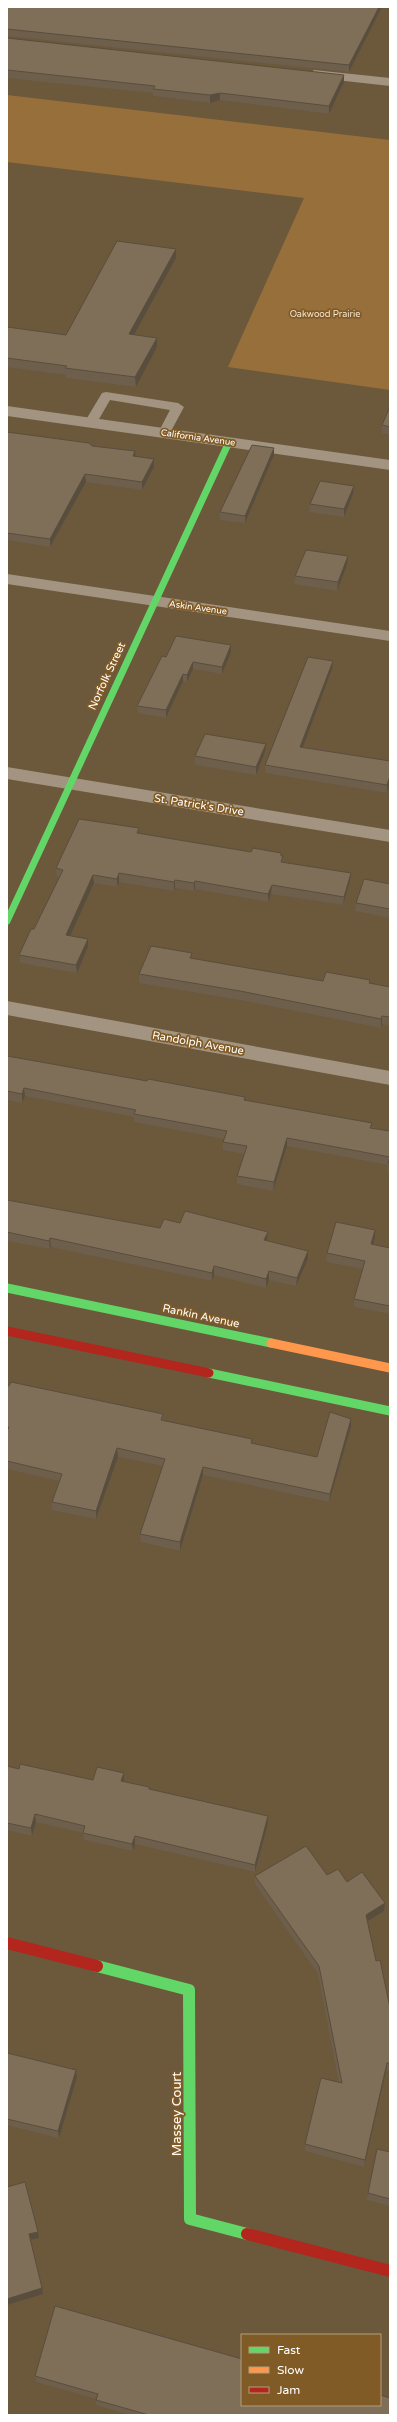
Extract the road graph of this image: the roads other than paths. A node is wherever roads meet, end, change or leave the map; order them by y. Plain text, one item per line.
1 (304, 73) edge
2 (390, 82) edge
3 (7, 411) edge
4 (90, 423) junction
5 (164, 433) junction
6 (229, 442) junction
7 (390, 465) edge
8 (7, 579) edge
9 (155, 601) junction
10 (390, 636) edge
11 (7, 773) edge
12 (70, 784) junction
13 (390, 836) edge
14 (7, 921) edge
15 (7, 1008) edge
16 (390, 1078) edge
17 (7, 1288) edge
18 (7, 1331) edge
19 (390, 1368) edge
20 (390, 1411) edge
21 (7, 1943) edge
22 (390, 2271) edge

1 - 2 street
3 - 4 street, California Avenue
4 - 5 street, California Avenue
4 - 5 lane
5 - 6 street, California Avenue
6 - 7 street, California Avenue
6 - 9 street, Norfolk Street
8 - 9 street, Askin Avenue
9 - 10 street, Askin Avenue
9 - 12 street, Norfolk Street
11 - 12 street, St. Patrick's Drive
12 - 13 street, St. Patrick's Drive
12 - 14 street, Norfolk Street
15 - 16 street, Randolph Avenue
17 - 19 street, Rankin Avenue
18 - 20 street
21 - 22 street, Massey Court

